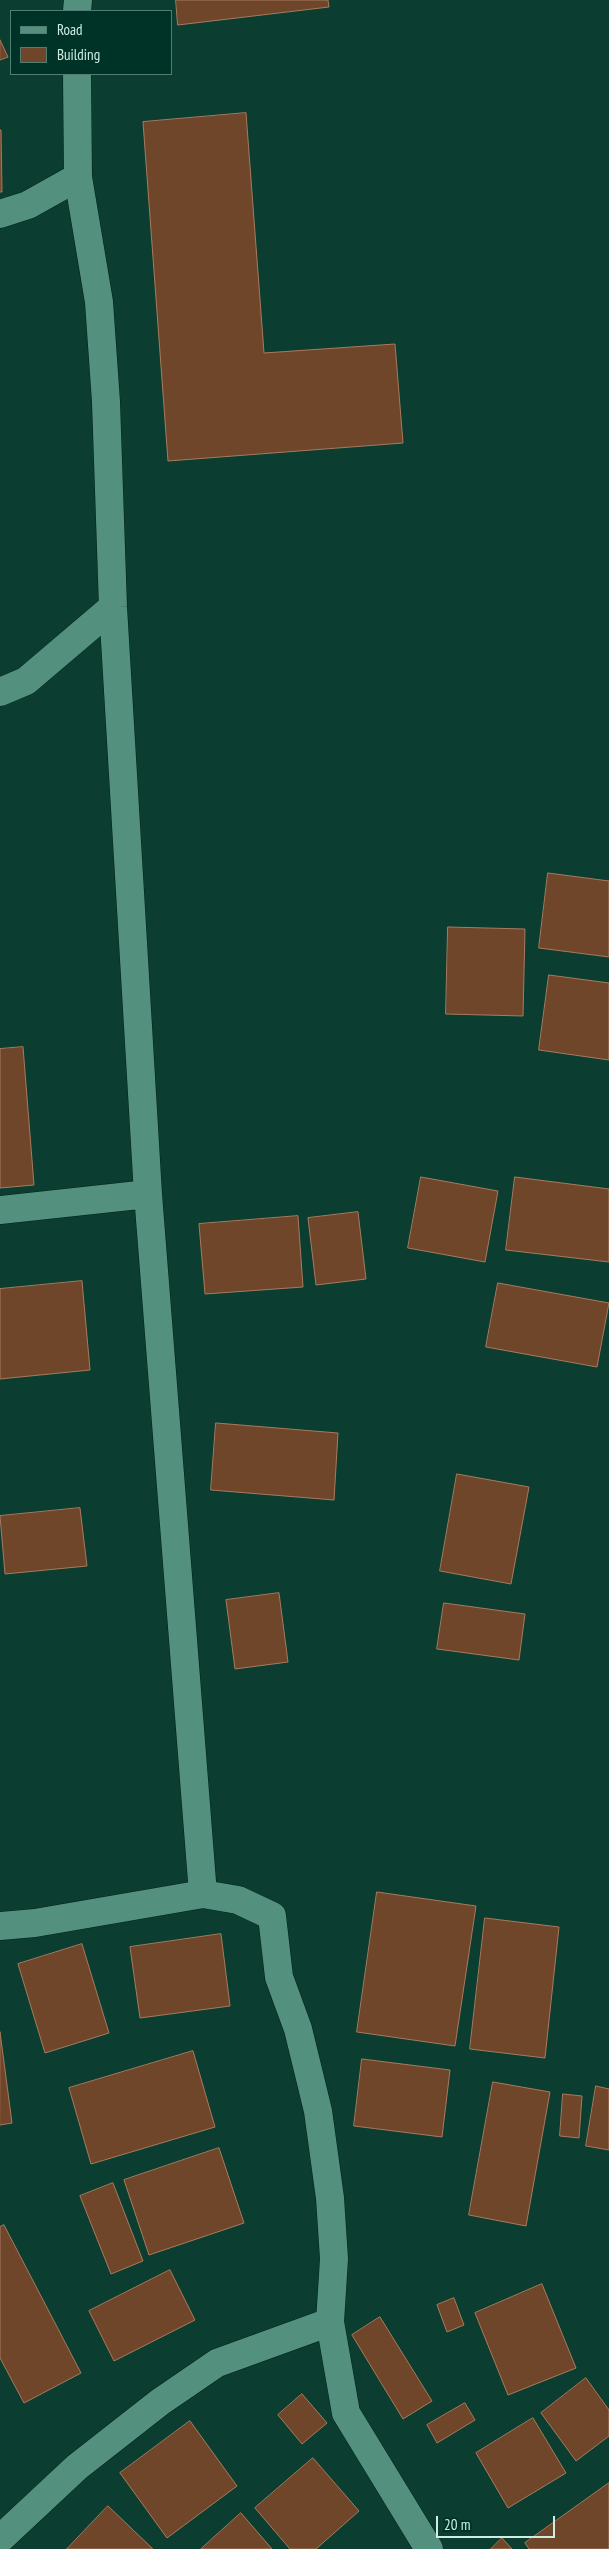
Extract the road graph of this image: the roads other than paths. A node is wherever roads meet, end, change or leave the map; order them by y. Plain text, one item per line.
1 (77, 75) edge
2 (78, 177) junction
3 (0, 214) edge
4 (113, 607) junction
5 (0, 692) edge
6 (148, 1194) junction
7 (0, 1210) edge
8 (202, 1894) junction
9 (0, 1926) edge
10 (330, 2322) junction
11 (0, 2539) edge
12 (429, 2549) edge

1 - 2 street
2 - 3 street
2 - 4 street
4 - 5 street
4 - 6 street
6 - 7 street
6 - 8 street
8 - 9 street
8 - 10 street
10 - 11 street
10 - 12 street

